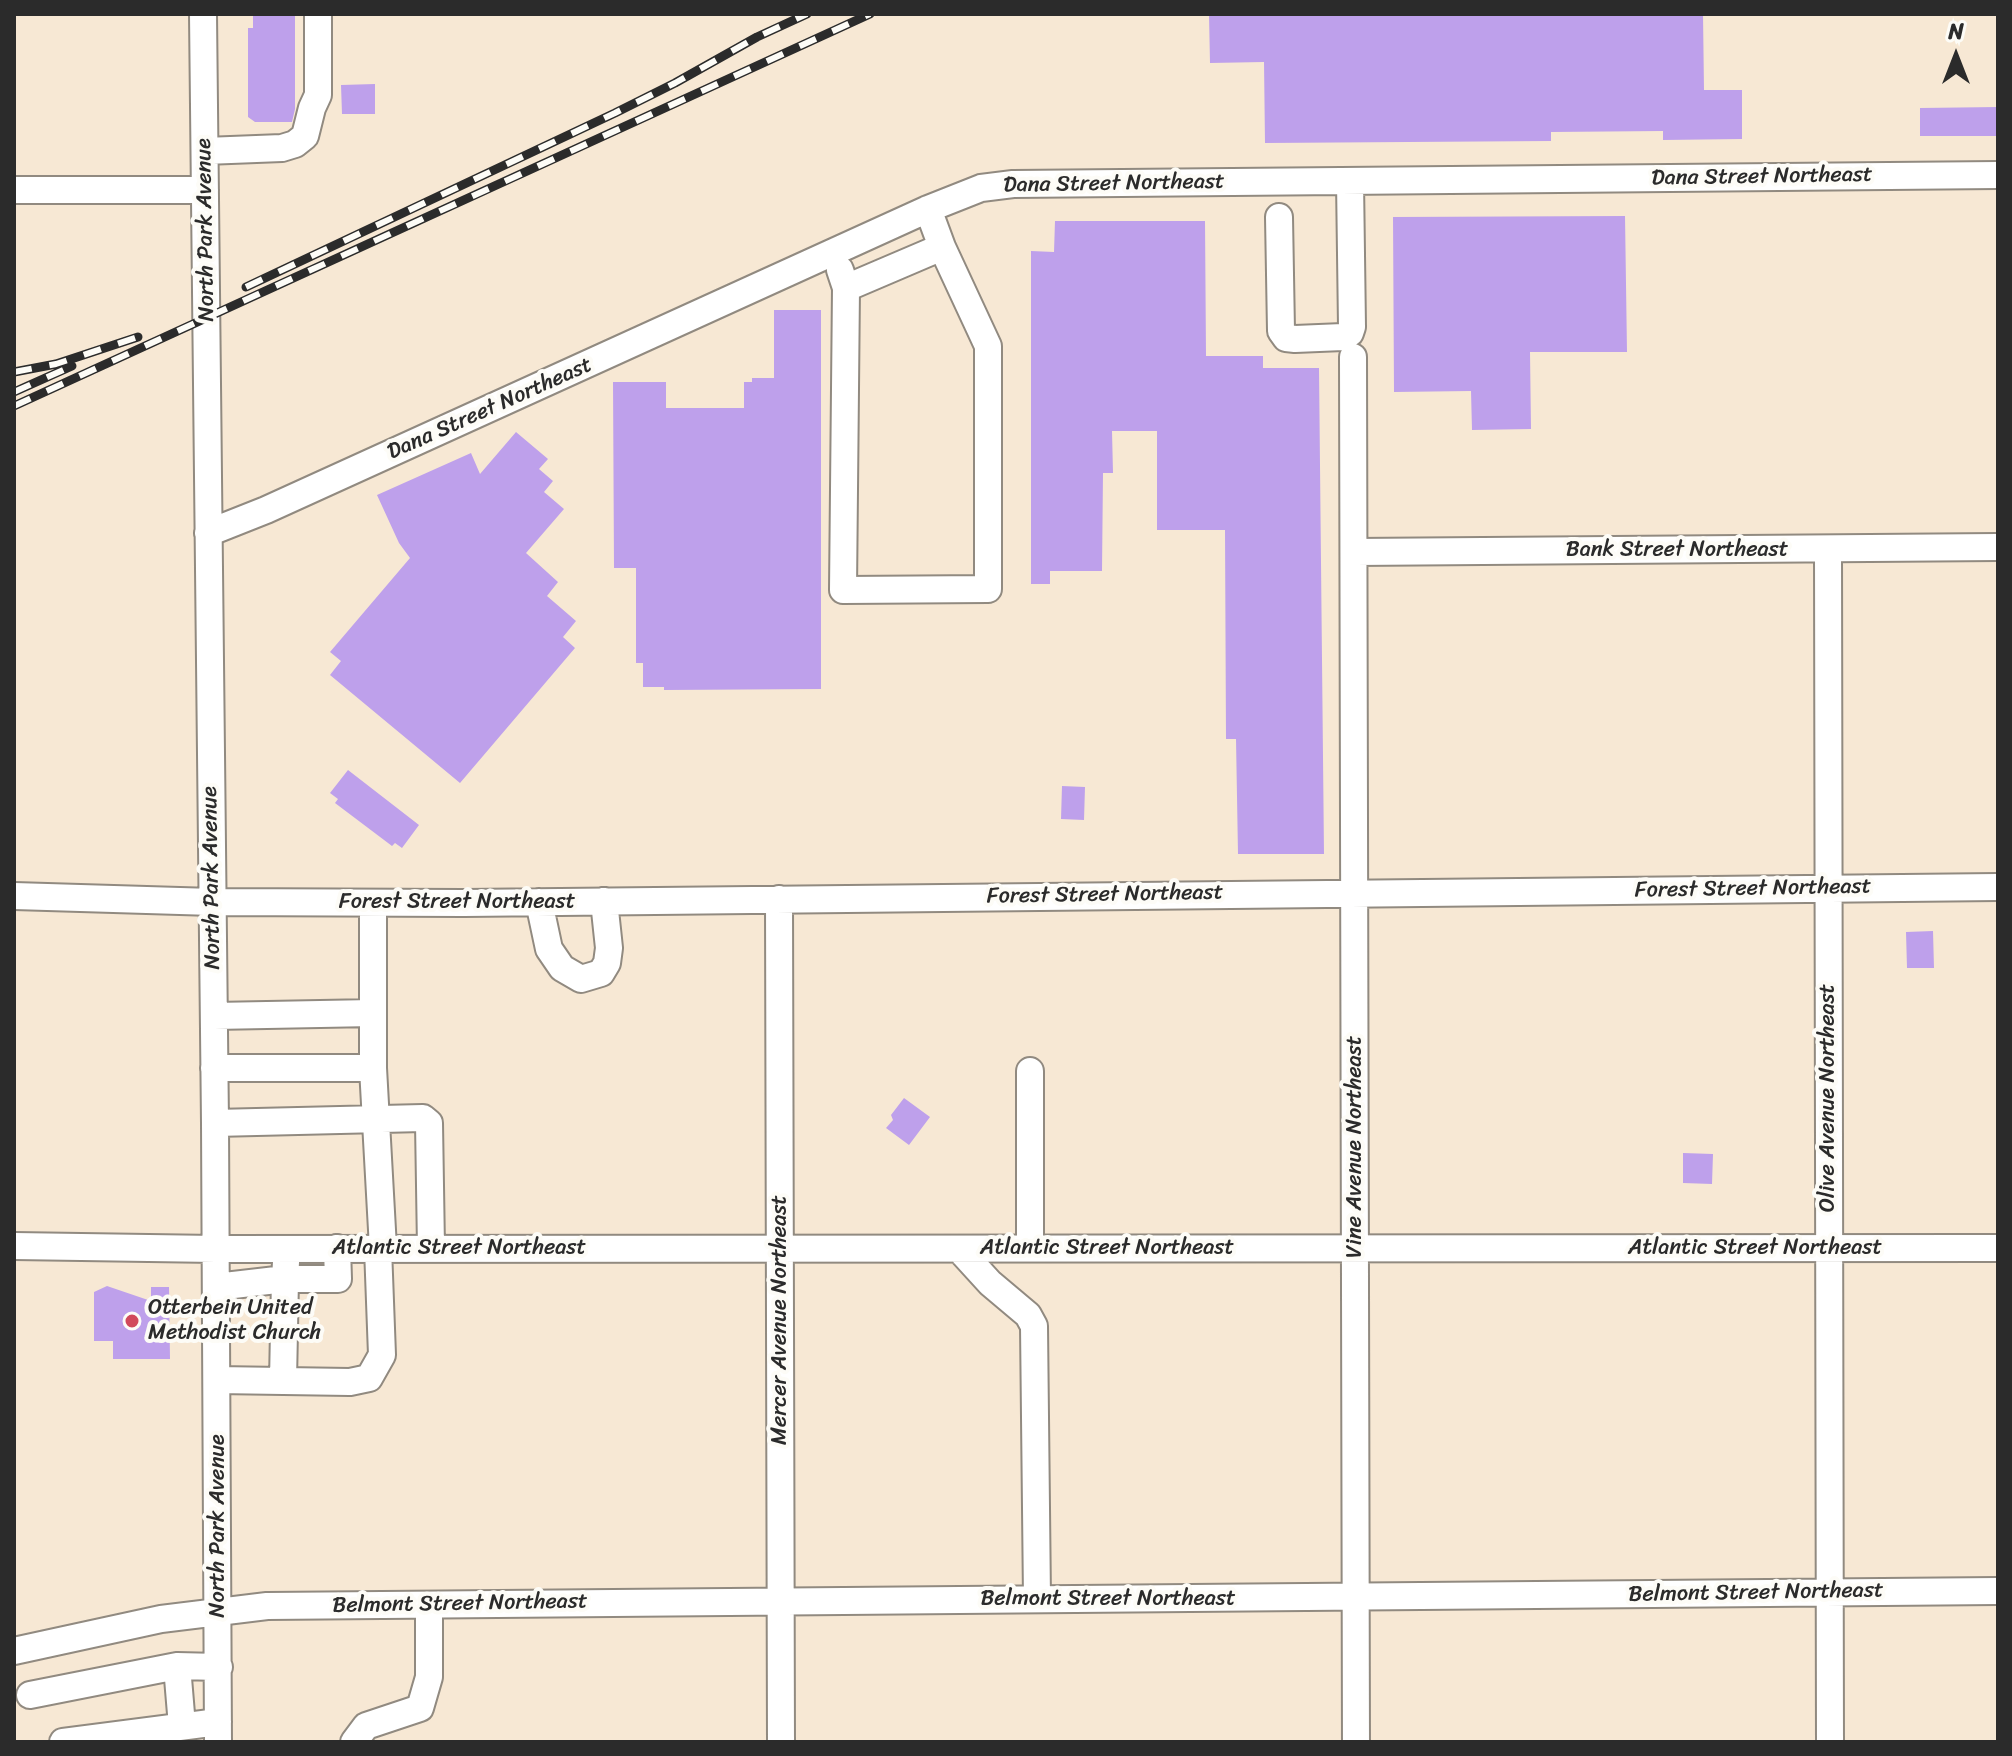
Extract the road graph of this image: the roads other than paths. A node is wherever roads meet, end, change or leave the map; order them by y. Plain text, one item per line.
1 (203, 14) edge
2 (318, 14) edge
3 (205, 151) junction
4 (1998, 175) edge
5 (1350, 181) junction
6 (14, 190) edge
7 (205, 190) junction
8 (928, 209) junction
9 (1279, 217) dead end
10 (942, 247) junction
11 (834, 252) junction
12 (846, 288) junction
13 (1353, 357) dead end
14 (208, 533) junction
15 (1998, 547) edge
16 (1828, 549) junction
17 (1355, 552) junction
18 (1998, 887) edge
19 (1828, 889) junction
20 (1355, 893) junction
21 (14, 896) edge
22 (779, 899) junction
23 (604, 901) junction
24 (213, 902) junction
25 (539, 902) junction
26 (373, 903) junction
27 (373, 1013) junction
28 (214, 1016) junction
29 (214, 1068) junction
30 (373, 1068) junction
31 (1030, 1071) dead end
32 (377, 1120) junction
33 (215, 1123) junction
34 (14, 1246) edge
35 (337, 1248) junction
36 (380, 1248) junction
37 (431, 1248) junction
38 (780, 1248) junction
39 (1030, 1248) junction
40 (1355, 1248) junction
41 (1829, 1248) junction
42 (1998, 1248) edge
43 (216, 1249) junction
44 (286, 1249) junction
45 (959, 1249) junction
46 (285, 1279) junction
47 (216, 1287) junction
48 (217, 1380) junction
49 (283, 1381) junction
50 (1998, 1591) edge
51 (1830, 1592) junction
52 (1356, 1597) junction
53 (1037, 1599) junction
54 (780, 1601) junction
55 (429, 1605) junction
56 (218, 1612) junction
57 (14, 1651) edge
58 (177, 1666) junction
59 (219, 1667) junction
60 (30, 1695) dead end
61 (182, 1726) junction
62 (218, 1732) edge
63 (63, 1742) edge
64 (354, 1742) edge
65 (781, 1742) edge
66 (1356, 1742) edge
67 (1830, 1742) edge

1 - 3 street, North Park Avenue
2 - 3 street
3 - 7 street, North Park Avenue
4 - 5 street, Dana Street Northeast
5 - 8 street, Dana Street Northeast
5 - 9 street
6 - 7 street
7 - 14 street, North Park Avenue
8 - 10 street
8 - 11 street, Dana Street Northeast
10 - 12 street
10 - 12 street
11 - 12 street
11 - 14 street, Dana Street Northeast
13 - 17 street, Vine Avenue Northeast
14 - 24 street, North Park Avenue
15 - 16 street, Bank Street Northeast
16 - 17 street, Bank Street Northeast
16 - 19 street, Olive Avenue Northeast
17 - 20 street, Vine Avenue Northeast
18 - 19 street, Forest Street Northeast
19 - 20 street, Forest Street Northeast
19 - 41 street, Olive Avenue Northeast
20 - 22 street, Forest Street Northeast
20 - 40 street, Vine Avenue Northeast
21 - 24 street, Forest Street Northeast
22 - 23 street, Forest Street Northeast
22 - 38 street, Mercer Avenue Northeast
23 - 25 street, Forest Street Northeast
23 - 25 street
24 - 26 street, Forest Street Northeast
24 - 28 street, North Park Avenue
25 - 26 street, Forest Street Northeast
26 - 27 street
27 - 28 street
27 - 30 street
28 - 29 street, North Park Avenue
29 - 30 street
29 - 33 street, North Park Avenue
30 - 32 street
31 - 39 street
32 - 33 street
32 - 36 street
32 - 37 street
33 - 43 street, North Park Avenue
34 - 43 street, Atlantic Street Northeast
35 - 36 street, Atlantic Street Northeast
35 - 44 street, Atlantic Street Northeast
35 - 46 street
36 - 37 street, Atlantic Street Northeast
36 - 49 street
37 - 38 street, Atlantic Street Northeast
38 - 45 street, Atlantic Street Northeast
38 - 54 street, Mercer Avenue Northeast
39 - 40 street, Atlantic Street Northeast
39 - 45 street, Atlantic Street Northeast
40 - 41 street, Atlantic Street Northeast
40 - 52 street, Vine Avenue Northeast
41 - 42 street, Atlantic Street Northeast
41 - 51 street, Olive Avenue Northeast
43 - 44 street, Atlantic Street Northeast
43 - 47 street, North Park Avenue
44 - 46 street
45 - 53 street
46 - 47 street
46 - 49 street
47 - 48 street, North Park Avenue
48 - 49 street
48 - 56 street, North Park Avenue
50 - 51 street, Belmont Street Northeast
51 - 52 street, Belmont Street Northeast
51 - 67 street, Olive Avenue Northeast
52 - 53 street, Belmont Street Northeast
52 - 66 street, Vine Avenue Northeast
53 - 54 street, Belmont Street Northeast
54 - 55 street, Belmont Street Northeast
54 - 65 street, Mercer Avenue Northeast
55 - 56 street, Belmont Street Northeast
55 - 64 street
56 - 57 street, Belmont Street Northeast
56 - 59 street, North Park Avenue
58 - 59 street
58 - 60 street
58 - 61 street
59 - 62 street, North Park Avenue
61 - 62 street
61 - 63 street

